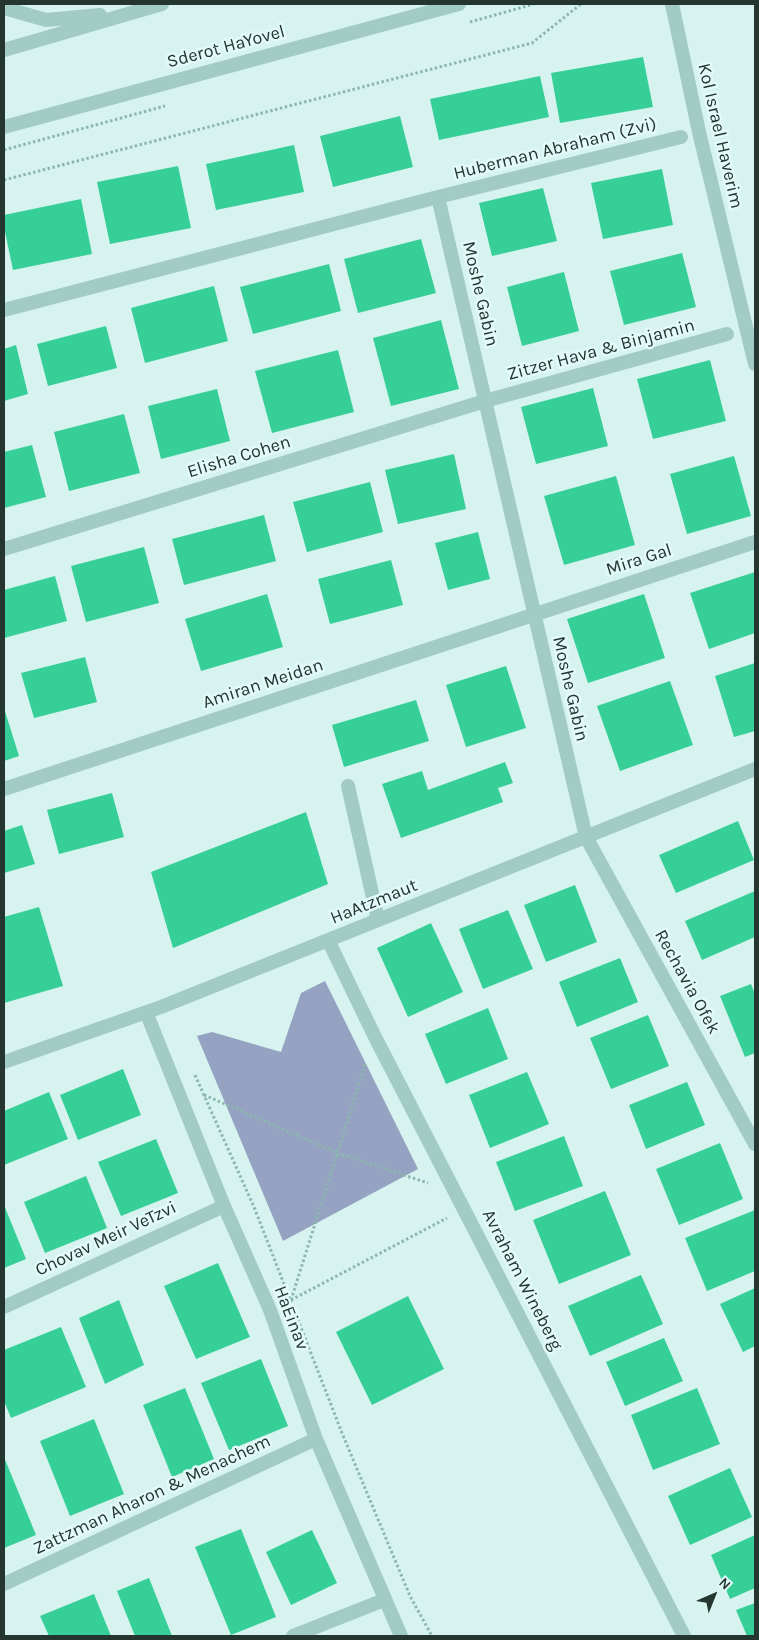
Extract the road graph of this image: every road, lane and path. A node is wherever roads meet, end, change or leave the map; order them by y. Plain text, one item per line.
1 (162, 4) edge
2 (459, 4) edge
3 (581, 4) edge
4 (672, 4) edge
5 (4, 8) edge
6 (131, 13) junction
7 (4, 50) edge
8 (4, 127) edge
9 (681, 136) dead end
10 (4, 180) edge
11 (438, 197) junction
12 (4, 310) edge
13 (727, 334) dead end
14 (755, 364) edge
15 (485, 401) junction
16 (755, 542) edge
17 (4, 549) edge
18 (534, 614) junction
19 (755, 769) edge
20 (348, 786) dead end
21 (4, 789) edge
22 (586, 837) junction
23 (378, 920) junction
24 (328, 940) junction
25 (146, 1012) junction
26 (375, 1037) junction
27 (4, 1062) edge
28 (192, 1070) dead end
29 (203, 1094) junction
30 (755, 1144) edge
31 (337, 1154) junction
32 (455, 1192) junction
33 (224, 1206) junction
34 (464, 1209) junction
35 (291, 1300) junction
36 (4, 1306) edge
37 (270, 1310) junction
38 (316, 1440) junction
39 (4, 1584) edge
40 (384, 1600) junction
41 (294, 1636) edge
42 (401, 1636) edge
43 (432, 1636) edge
44 (684, 1636) edge

1 - 6 street
2 - 8 street, Sderot HaYovel
3 - 10 path
4 - 14 street, Kol Israel Haverim
5 - 6 street
6 - 7 street
9 - 11 street, Huberman Abraham (Zvi)
11 - 12 street
11 - 15 street, Moshe Gabin
13 - 15 street, Zitzer Hava & Binjamin
15 - 17 street, Elisha Cohen
15 - 18 street, Moshe Gabin
16 - 18 street, Mira Gal
18 - 21 street, Amiran Meidan
18 - 22 street, Moshe Gabin
19 - 22 street, HaAtzmaut
20 - 23 street
22 - 23 street, HaAtzmaut
22 - 30 street, Rechavia Ofek
23 - 24 street, HaAtzmaut
24 - 25 street, HaAtzmaut
24 - 26 street, Avraham Wineberg
25 - 27 street, HaAtzmaut
25 - 33 street, HaEinav
26 - 31 path
26 - 32 street, Avraham Wineberg
28 - 29 path
29 - 31 path
29 - 35 path
31 - 32 path
31 - 35 path
32 - 34 street, Avraham Wineberg
33 - 36 street, Chovav Meir VeTzvi
33 - 37 street, HaEinav
34 - 35 path
34 - 44 street, Avraham Wineberg
35 - 37 path
35 - 43 path
37 - 38 street, HaEinav
38 - 39 street, Zattzman Aharon & Menachem
38 - 40 street, HaEinav
40 - 41 street
40 - 42 street, HaEinav

